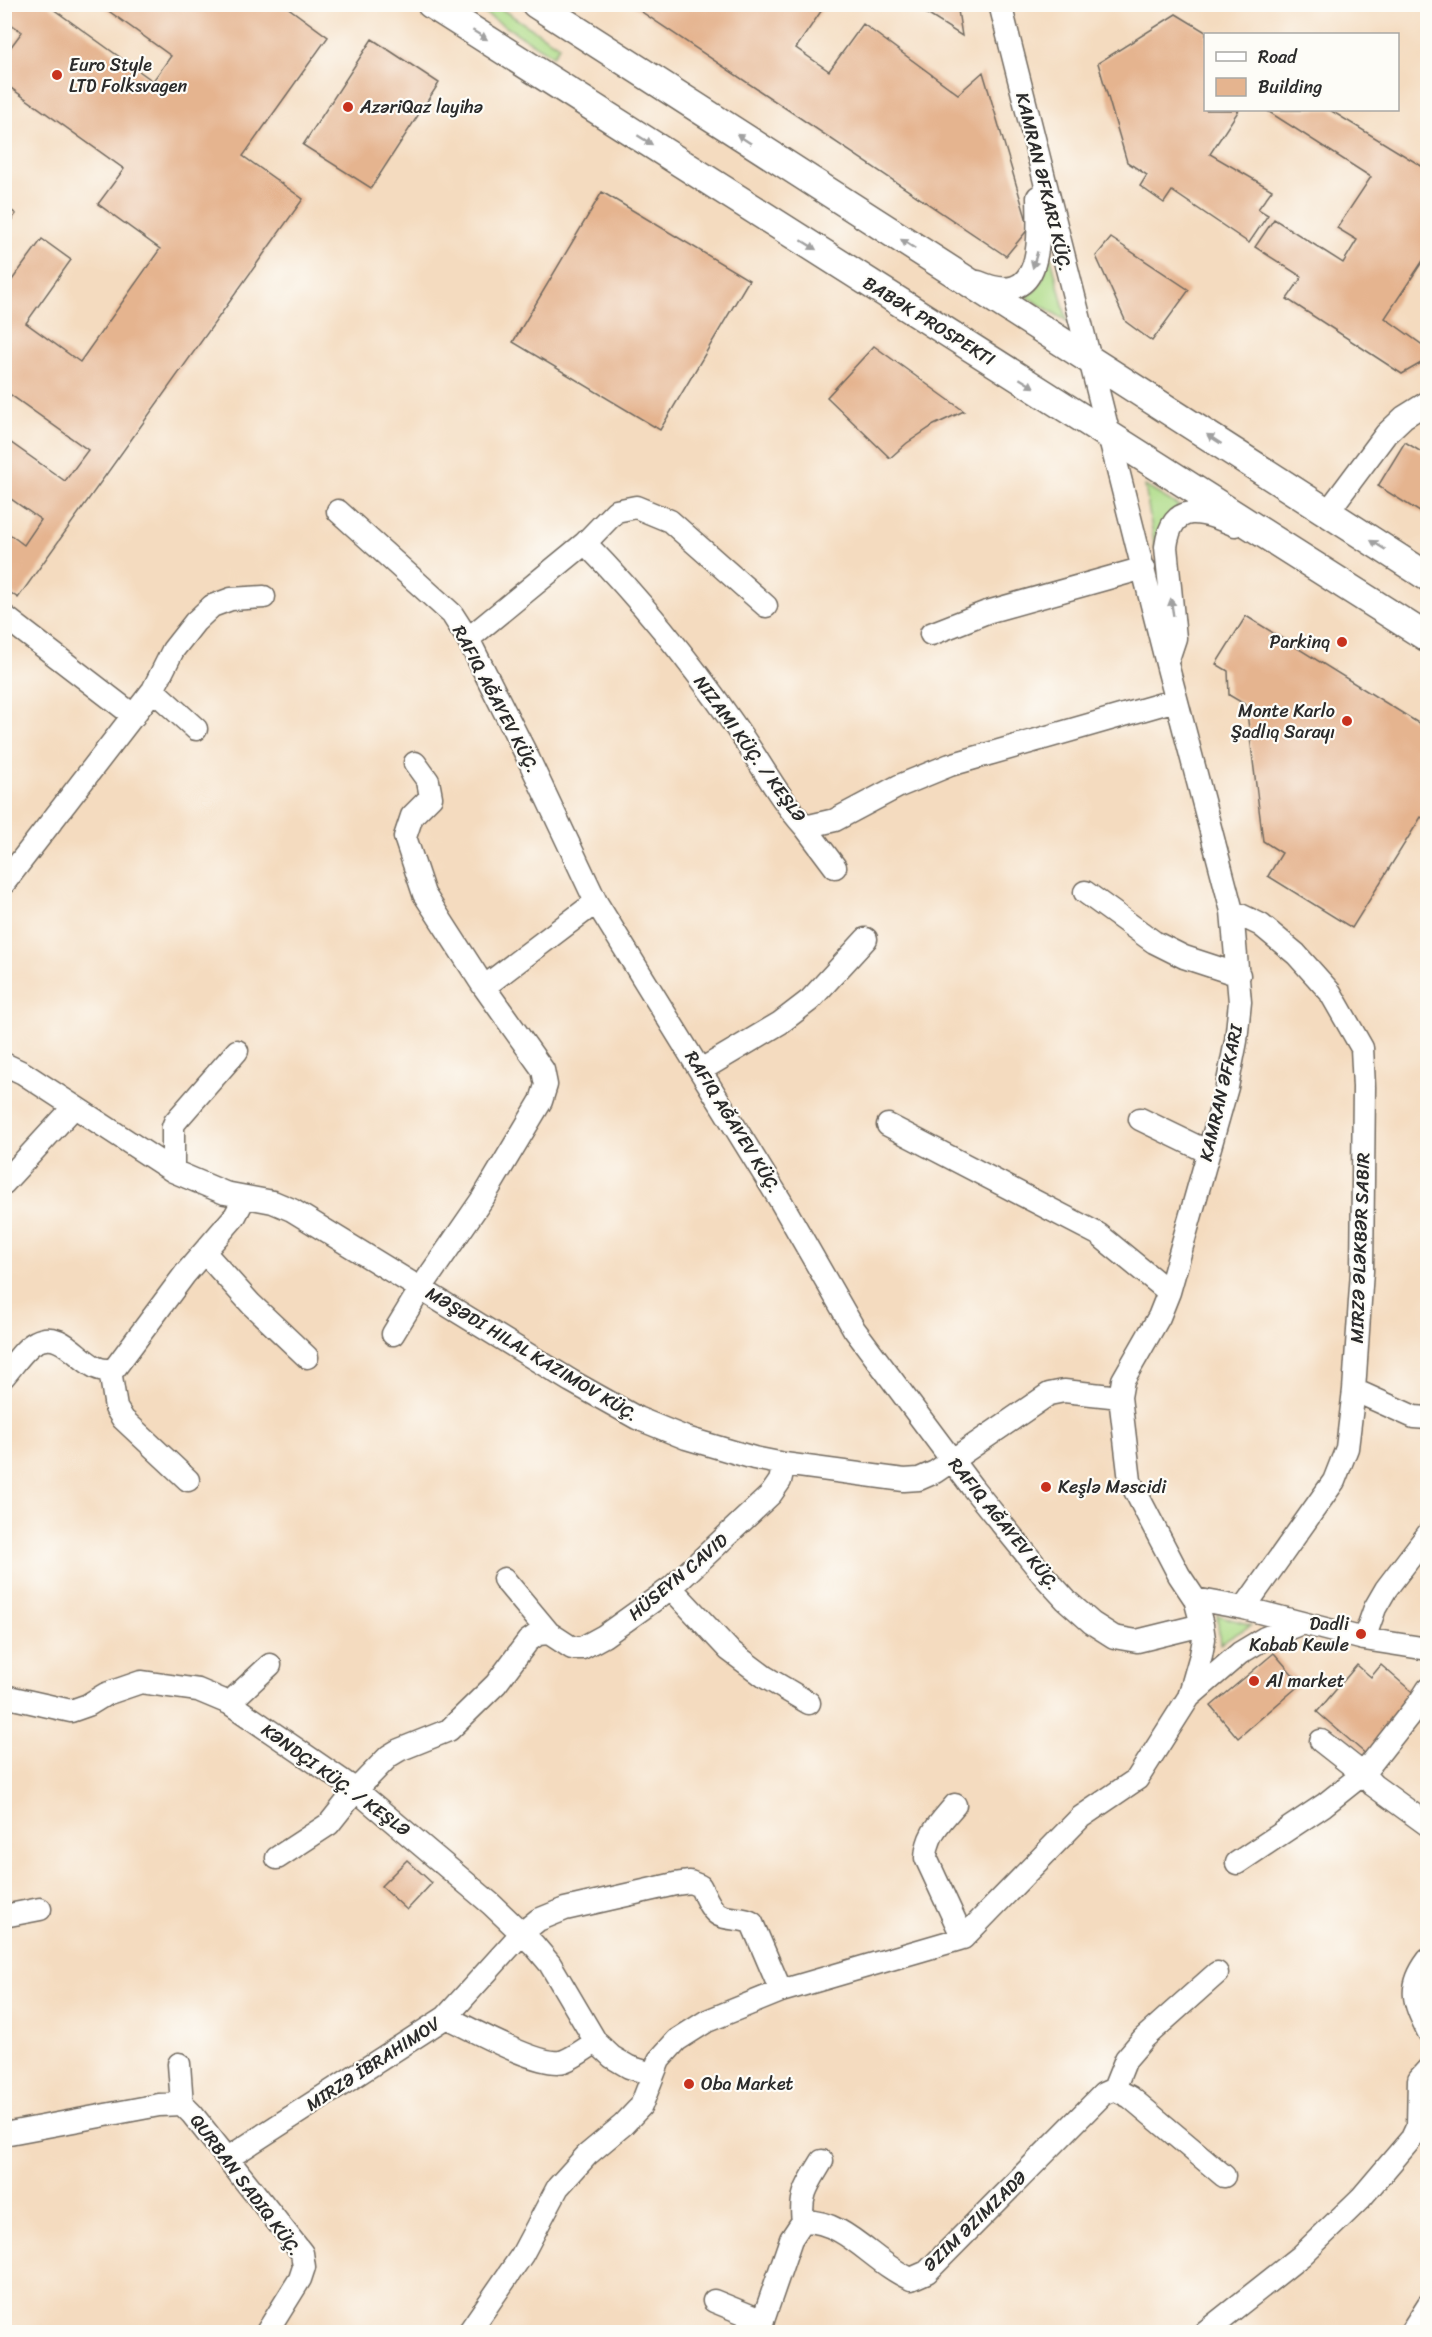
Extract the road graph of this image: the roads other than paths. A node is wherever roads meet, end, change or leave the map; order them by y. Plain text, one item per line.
1 (430, 4) edge
2 (536, 4) edge
3 (1000, 4) edge
4 (1038, 160) junction
5 (946, 269) junction
6 (1089, 359) junction
7 (1428, 402) edge
8 (1109, 436) junction
9 (338, 511) dead end
10 (1327, 513) junction
11 (1274, 540) junction
12 (585, 543) junction
13 (1144, 568) junction
14 (1428, 576) edge
15 (264, 597) dead end
16 (766, 606) dead end
17 (4, 616) edge
18 (932, 634) dead end
19 (1428, 638) edge
20 (468, 639) junction
21 (1167, 664) junction
22 (153, 690) junction
23 (1176, 699) junction
24 (134, 716) junction
25 (196, 729) dead end
26 (415, 763) dead end
27 (806, 828) junction
28 (835, 867) dead end
29 (4, 883) edge
30 (1086, 892) dead end
31 (596, 902) junction
32 (1232, 911) junction
33 (866, 939) dead end
34 (1239, 975) junction
35 (484, 987) junction
36 (237, 1051) dead end
37 (4, 1064) edge
38 (701, 1070) junction
39 (74, 1107) junction
40 (1140, 1119) dead end
41 (888, 1125) dead end
42 (1208, 1152) junction
43 (173, 1171) junction
44 (4, 1183) edge
45 (244, 1197) junction
46 (205, 1253) junction
47 (421, 1288) junction
48 (1169, 1292) junction
49 (393, 1334) dead end
50 (307, 1357) dead end
51 (110, 1370) junction
52 (4, 1376) edge
53 (1354, 1390) junction
54 (1120, 1397) junction
55 (1428, 1418) edge
56 (952, 1461) junction
57 (784, 1464) junction
58 (188, 1480) dead end
59 (1428, 1534) edge
60 (504, 1579) dead end
61 (671, 1588) junction
62 (1195, 1599) junction
63 (1244, 1608) junction
64 (1302, 1623) junction
65 (1202, 1625) junction
66 (549, 1633) junction
67 (1364, 1639) junction
68 (1428, 1649) edge
69 (270, 1665) dead end
70 (1428, 1689) edge
71 (4, 1696) edge
72 (1189, 1698) junction
73 (229, 1703) junction
74 (809, 1703) dead end
75 (1321, 1741) dead end
76 (1363, 1774) junction
77 (356, 1790) junction
78 (955, 1805) dead end
79 (1428, 1825) edge
80 (277, 1858) dead end
81 (1237, 1863) dead end
82 (40, 1909) dead end
83 (4, 1916) edge
84 (522, 1933) junction
85 (963, 1938) junction
86 (1428, 1960) edge
87 (1217, 1973) dead end
88 (781, 1990) junction
89 (446, 2017) junction
90 (1428, 2031) edge
91 (596, 2042) junction
92 (179, 2064) dead end
93 (1428, 2069) edge
94 (652, 2074) junction
95 (1114, 2089) junction
96 (182, 2104) junction
97 (4, 2134) edge
98 (228, 2158) junction
99 (822, 2161) dead end
100 (1224, 2176) dead end
101 (803, 2221) junction
102 (714, 2301) dead end
103 (1428, 2305) edge
104 (761, 2327) edge
105 (267, 2332) edge
106 (469, 2332) edge
107 (1205, 2332) edge
108 (1411, 2332) edge

1 -> 8 main road, BABƏK PROSPEKTI
5 -> 2 main road
3 - 4 street, KAMRAN ƏFKARI KÜÇ.
4 -> 5 street
4 - 6 street, KAMRAN ƏFKARI KÜÇ.
5 - 6 main road
6 - 8 street, KAMRAN ƏFKARI KÜÇ.
10 -> 6 main road
7 - 10 street
8 - 11 main road, BABƏK PROSPEKTI
8 - 13 street, KAMRAN ƏFKARI
9 - 20 street, RAFIQ AĞAYEV KÜÇ.
14 -> 10 main road
11 - 19 main road, BABƏK PROSPEKTI
21 -> 11 street
12 - 16 street
12 - 20 street
12 - 27 street, NIZAMI KÜÇ. / KEŞLƏ
13 - 18 street
13 - 21 street, KAMRAN ƏFKARI
15 - 22 street
17 - 24 street
20 - 31 street, RAFIQ AĞAYEV KÜÇ.
21 - 23 street, KAMRAN ƏFKARI
22 - 24 street
22 - 25 street
23 - 27 street, NIZAMI KÜÇ. / KEŞLƏ
23 - 32 street, KAMRAN ƏFKARI
24 - 29 street
26 - 35 street
27 - 28 street
30 - 34 street
31 - 35 street
31 - 38 street, RAFIQ AĞAYEV KÜÇ.
32 - 34 street, KAMRAN ƏFKARI
32 - 53 street, MIRZƏ ƏLƏKBƏR SABIR
33 - 38 street
34 - 42 street, KAMRAN ƏFKARI
35 - 47 street
36 - 43 street
37 - 39 street
38 - 56 street, RAFIQ AĞAYEV KÜÇ.
39 - 43 street
39 - 44 street
40 - 42 street
41 - 48 street
42 - 48 street, KAMRAN ƏFKARI
43 - 45 street
45 - 46 street
45 - 47 street
46 - 50 street
46 - 51 street
47 - 49 street
47 - 57 street
48 - 54 street, KAMRAN ƏFKARI
51 - 52 street
51 - 58 street
53 - 55 street
53 - 63 street, MIRZƏ ƏLƏKBƏR SABIR
54 - 56 street
54 - 62 street
56 - 57 street
56 - 65 street, RAFIQ AĞAYEV KÜÇ.
57 - 61 street, HÜSEYN CAVID
59 - 67 street
60 - 66 street
61 - 66 street, HÜSEYN CAVID
61 - 74 street
62 - 63 street
62 - 65 street
63 - 64 street
64 - 67 street
64 - 72 street
65 - 72 street
66 - 77 street
67 - 68 street
69 - 73 street
70 - 76 street
71 - 73 street, KƏNDÇI KÜÇ. / KEŞLƏ
72 - 85 street
73 - 77 street, KƏNDÇI KÜÇ. / KEŞLƏ
75 - 76 street
76 - 79 street
76 - 81 street
77 - 80 street
77 - 84 street, KƏNDÇI KÜÇ. / KEŞLƏ
78 - 85 street
82 - 83 street
84 - 88 street, MIRZƏ İBRAHIMOV
84 - 89 street, MIRZƏ İBRAHIMOV
84 - 91 street, KƏNDÇI KÜÇ. / KEŞLƏ
85 - 88 street
86 - 90 street
87 - 95 street
88 - 94 street
89 - 91 street
89 - 98 street, MIRZƏ İBRAHIMOV
91 - 94 street, KƏNDÇI KÜÇ. / KEŞLƏ
92 - 96 street
93 - 107 street
94 - 106 street
95 - 100 street
95 - 101 street, ƏZIM ƏZIMZADƏ
96 - 97 street
96 - 98 street
98 - 105 street
99 - 101 street
101 - 104 street
102 - 104 street
103 - 108 street

